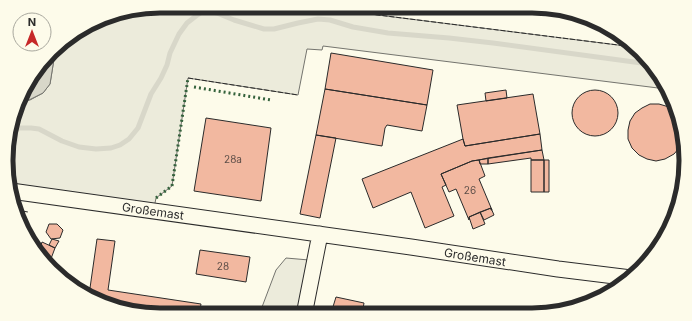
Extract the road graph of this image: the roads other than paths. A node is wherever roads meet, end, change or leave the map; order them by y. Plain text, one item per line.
1 (17, 192) edge
2 (320, 234) junction
3 (622, 277) edge
4 (305, 308) edge

1 - 2 street, Großemast
2 - 3 street, Großemast
2 - 4 street

